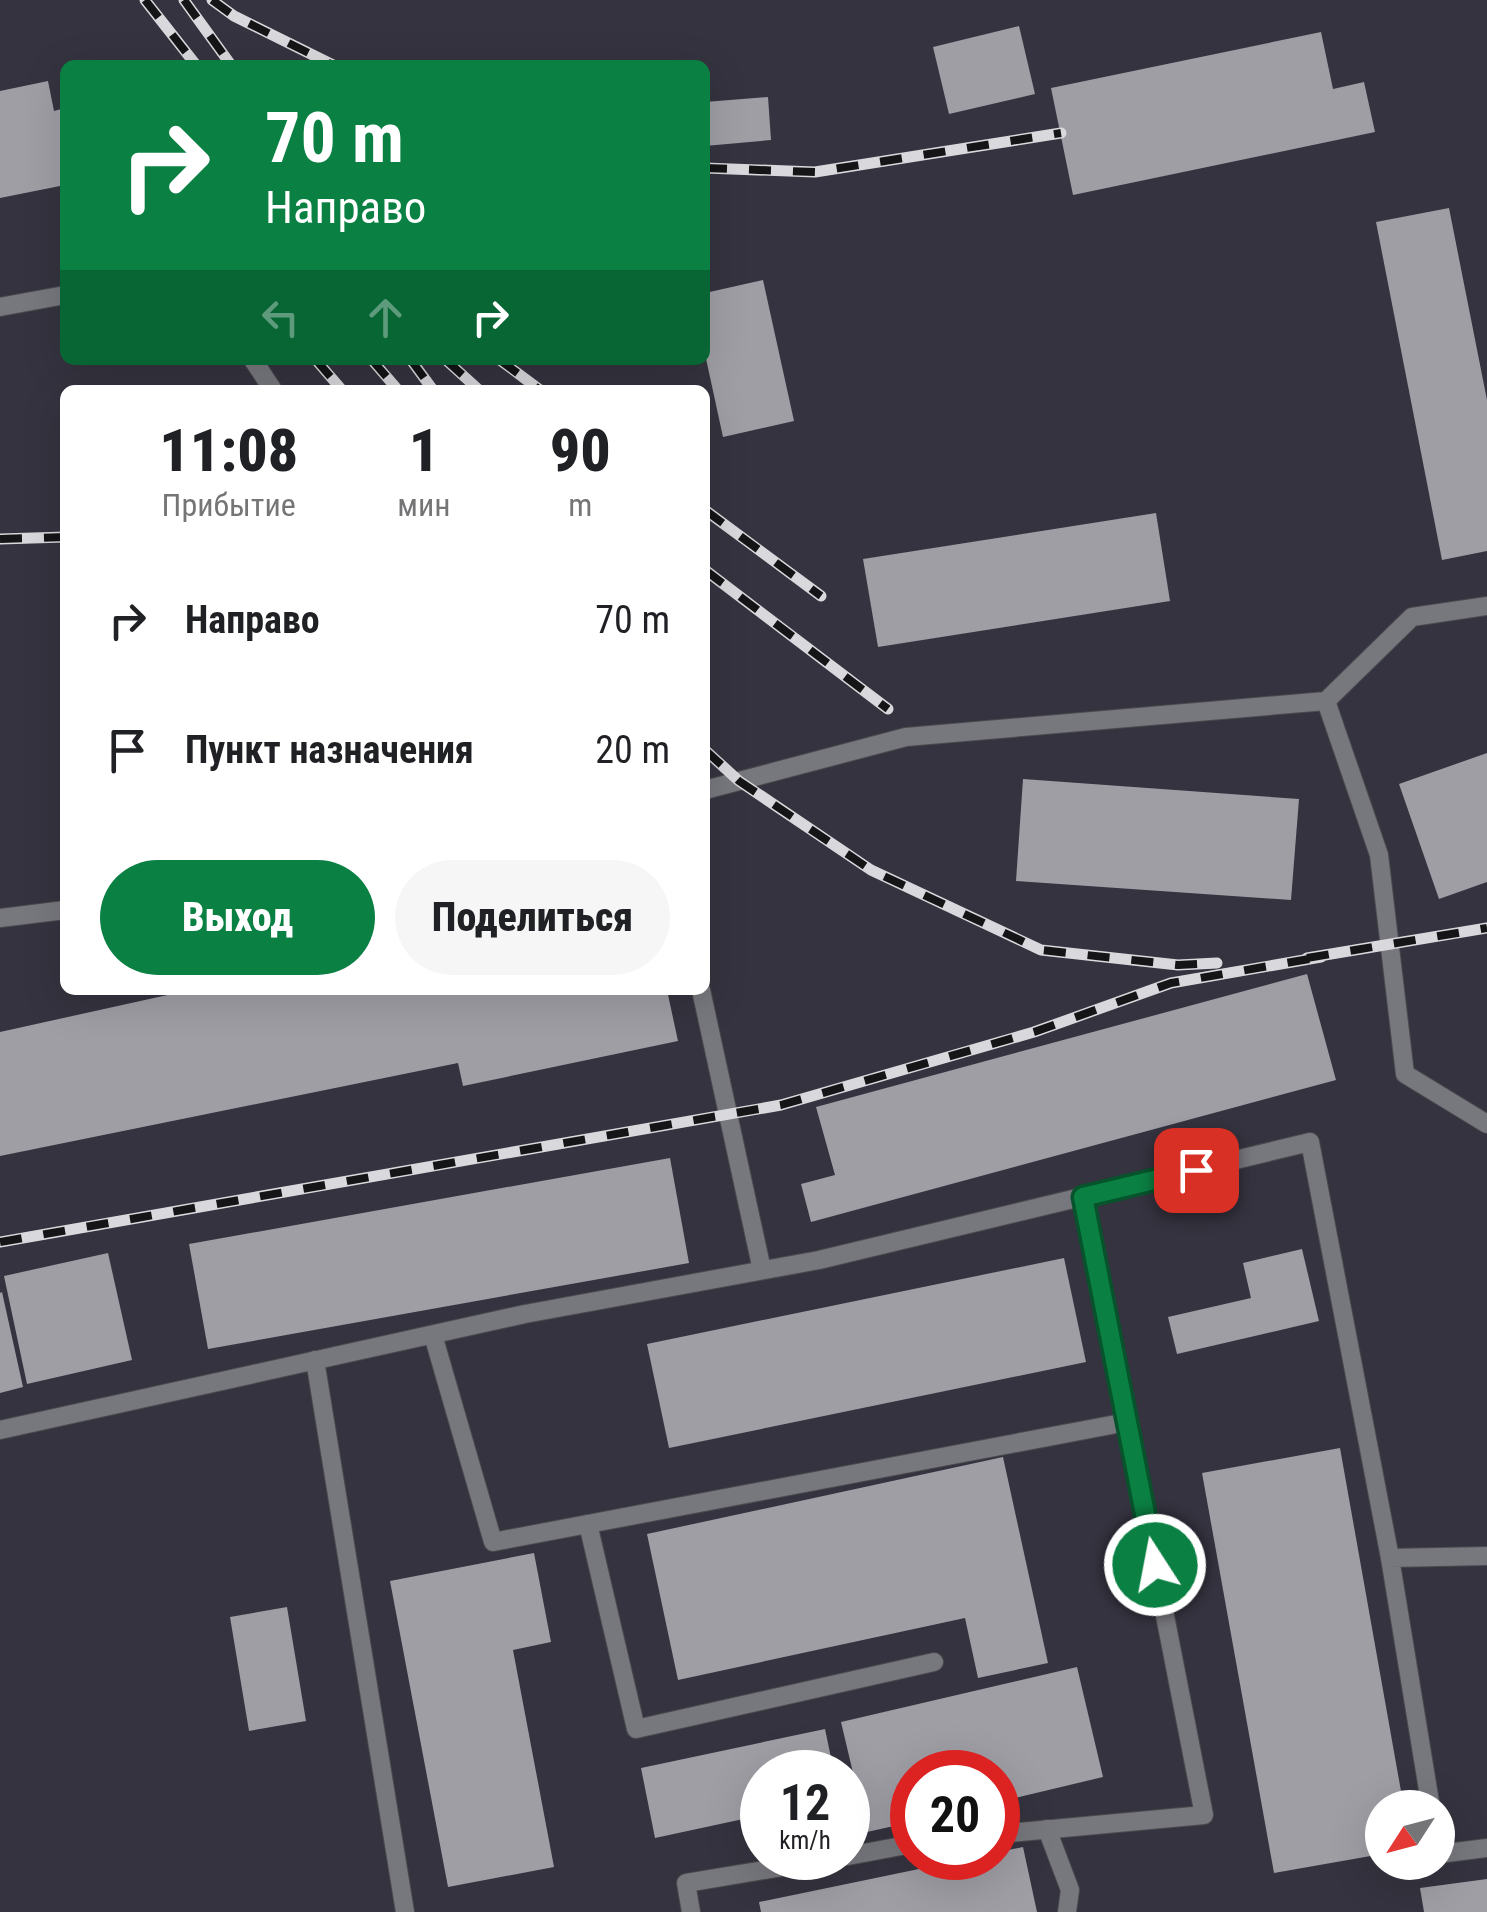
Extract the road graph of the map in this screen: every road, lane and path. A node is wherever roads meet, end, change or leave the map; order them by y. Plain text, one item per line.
1 (60, 296) edge
2 (0, 307) edge
3 (1487, 606) edge
4 (1326, 701) junction
5 (710, 789) edge
6 (60, 911) edge
7 (0, 918) edge
8 (702, 995) edge
9 (1487, 1124) edge
10 (1083, 1197) junction
11 (762, 1270) junction
12 (433, 1335) junction
13 (316, 1360) junction
14 (1127, 1422) junction
15 (0, 1430) edge
16 (588, 1524) junction
17 (1487, 1556) edge
18 (1390, 1558) junction
19 (934, 1662) dead end
20 (1428, 1790) edge
21 (1047, 1830) junction
22 (1020, 1832) edge
23 (1487, 1848) edge
24 (1455, 1852) edge
25 (740, 1874) edge
26 (406, 1912) edge
27 (690, 1912) edge
28 (1066, 1912) edge

1 - 2 lane
3 - 4 lane
4 - 5 lane
4 - 9 lane
6 - 7 lane
8 - 11 lane
10 - 11 lane
10 - 14 lane
10 - 18 lane
11 - 12 lane
12 - 13 lane
12 - 16 lane
13 - 15 lane
13 - 26 lane
14 - 16 lane
14 - 21 lane
16 - 19 lane
17 - 18 lane
18 - 20 lane
21 - 22 lane
21 - 28 lane
23 - 24 lane
25 - 27 lane

